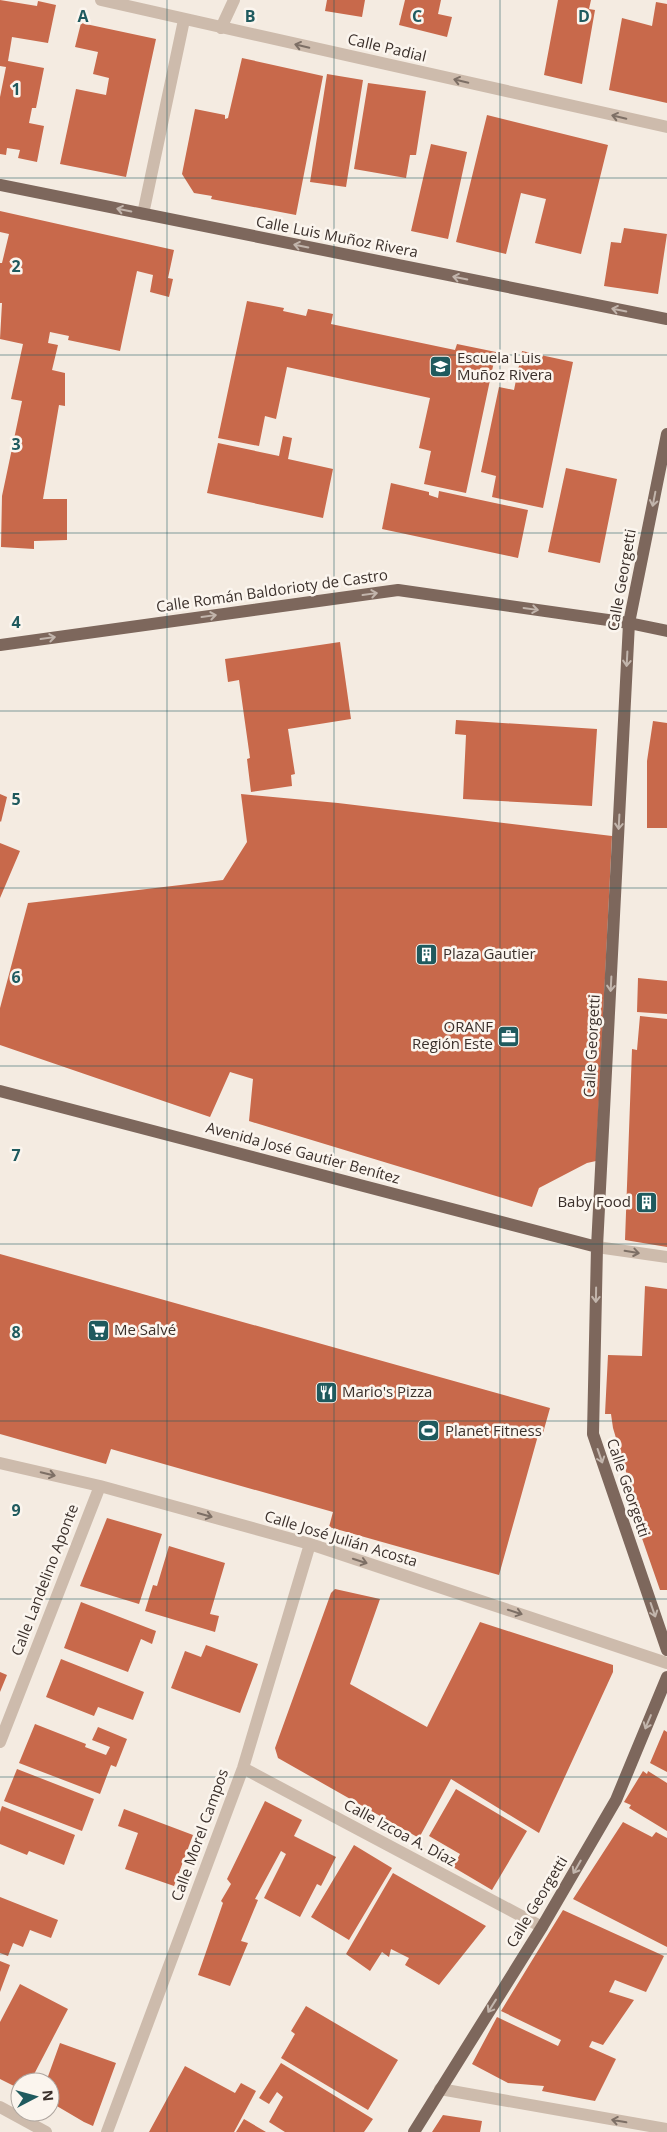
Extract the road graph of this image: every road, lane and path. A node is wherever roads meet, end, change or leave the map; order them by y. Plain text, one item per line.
1 (101, 0) edge
2 (234, 0) edge
3 (184, 20) junction
4 (221, 28) junction
5 (667, 127) edge
6 (0, 185) edge
7 (143, 214) junction
8 (667, 319) edge
9 (667, 434) edge
10 (629, 623) junction
11 (667, 631) edge
12 (0, 645) edge
13 (0, 1091) edge
14 (598, 1246) junction
15 (667, 1257) edge
16 (0, 1463) edge
17 (100, 1486) junction
18 (310, 1544) junction
19 (667, 1650) edge
20 (667, 1663) edge
21 (667, 1677) edge
22 (0, 1742) edge
23 (242, 1768) junction
24 (542, 1927) junction
25 (440, 2089) junction
26 (0, 2107) edge
27 (667, 2129) edge
28 (46, 2132) edge
29 (107, 2132) edge
30 (414, 2132) edge

1 - 3 street, Calle Padial
2 - 4 street
3 - 4 street, Calle Padial
3 - 7 street
5 -> 4 street, Calle Padial
7 -> 6 main road, Calle Luis Muñoz Rivera
8 -> 7 main road, Calle Luis Muñoz Rivera
9 -> 10 main road, Calle Georgetti
10 - 11 main road, Calle Román Baldorioty de Castro
12 -> 10 main road, Calle Román Baldorioty de Castro
10 -> 14 main road, Calle Georgetti
13 - 14 main road, Avenida José Gautier Benítez
14 -> 15 street
14 -> 19 main road, Calle Georgetti
16 -> 17 street, Calle José Julián Acosta
17 -> 18 street, Calle José Julián Acosta
17 - 22 street, Calle Landelino Aponte
18 -> 20 street, Calle José Julián Acosta
18 - 23 street, Calle Morel Campos
21 -> 24 main road, Calle Georgetti
23 - 24 street, Calle Izcoa A. Díaz
23 - 29 street, Calle Morel Campos
24 -> 25 main road, Calle Georgetti
27 -> 25 street
25 - 30 main road, Calle Georgetti
26 - 28 street

